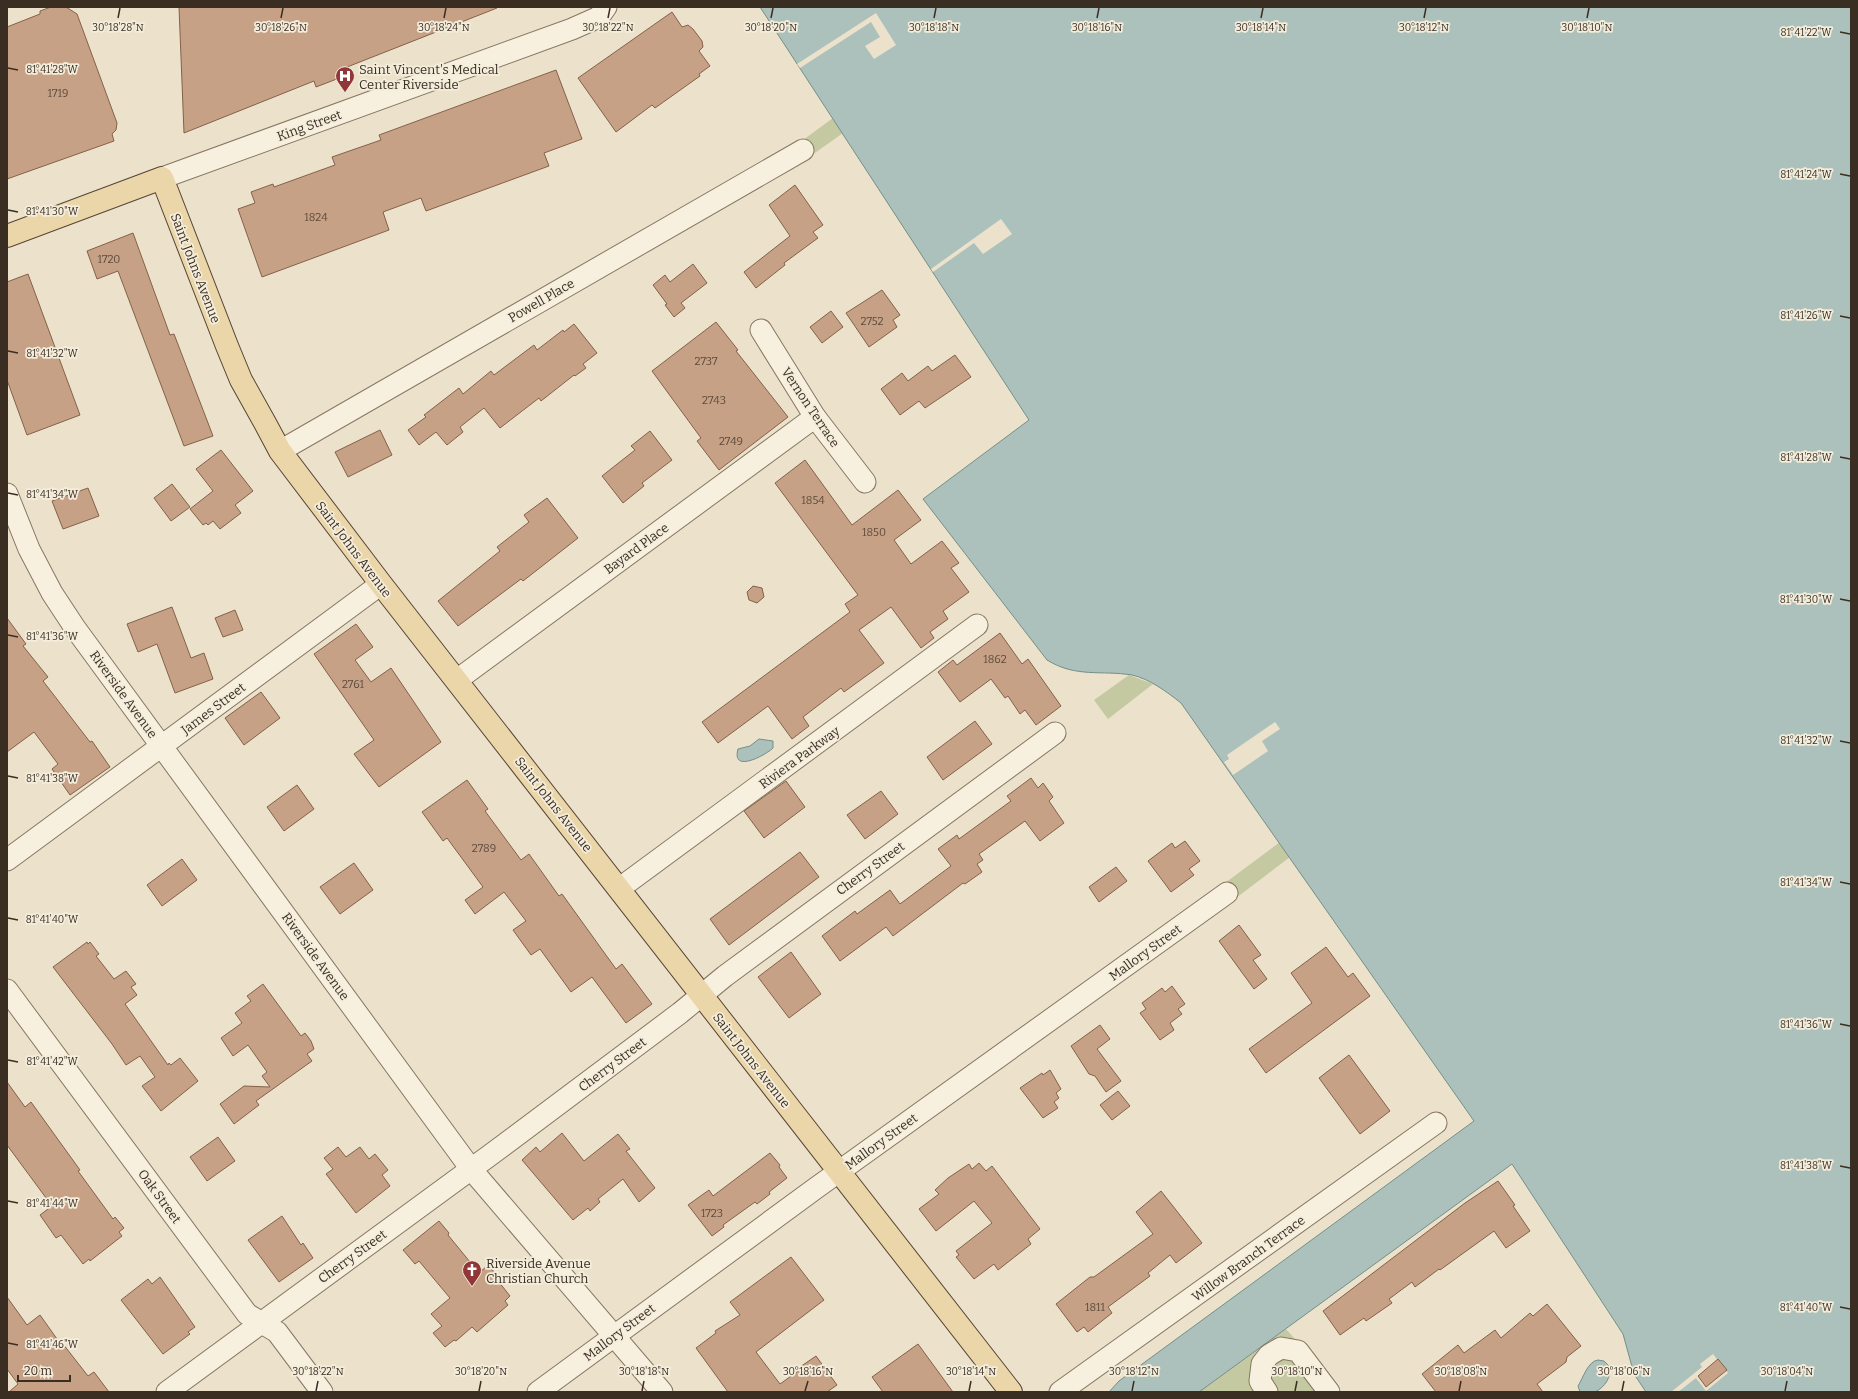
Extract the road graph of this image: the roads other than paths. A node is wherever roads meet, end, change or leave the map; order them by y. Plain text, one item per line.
1 (606, 7) edge
2 (803, 150) dead end
3 (162, 178) junction
4 (7, 236) edge
5 (761, 330) dead end
6 (815, 417) junction
7 (280, 451) junction
8 (865, 482) dead end
9 (7, 494) edge
10 (381, 584) junction
11 (977, 625) dead end
12 (457, 680) junction
13 (1054, 733) dead end
14 (162, 746) junction
15 (7, 860) edge
16 (620, 888) junction
17 (1227, 893) dead end
18 (7, 990) edge
19 (702, 996) junction
20 (1436, 1123) dead end
21 (471, 1169) junction
22 (839, 1172) junction
23 (261, 1322) junction
24 (614, 1336) junction
25 (167, 1392) edge
26 (322, 1392) edge
27 (538, 1392) edge
28 (662, 1392) edge
29 (1011, 1392) edge
30 (1060, 1392) edge
31 (1267, 1392) edge
32 (1329, 1392) edge

1 - 3 street, King Street
2 - 7 street, Powell Place
3 - 4 main road, King Street
3 - 7 main road, Saint Johns Avenue
5 - 6 street, Vernon Terrace
6 - 8 street, Vernon Terrace
6 - 12 street, Bayard Place
7 - 10 main road, Saint Johns Avenue
9 - 14 street, Riverside Avenue
10 - 12 main road, Saint Johns Avenue
10 - 14 street, James Street
11 - 16 street, Riviera Parkway
12 - 16 main road, Saint Johns Avenue
13 - 19 street, Cherry Street
14 - 15 street, James Street
14 - 21 street, Riverside Avenue
16 - 19 main road, Saint Johns Avenue
17 - 22 street, Mallory Street
18 - 23 street, Oak Street
19 - 21 street, Cherry Street
19 - 22 main road, Saint Johns Avenue
20 - 30 street, Willow Branch Terrace
21 - 23 street, Cherry Street
21 - 24 street, Riverside Avenue
22 - 24 street, Mallory Street
22 - 29 main road, Saint Johns Avenue
23 - 25 street, Cherry Street
23 - 26 street, Oak Street
24 - 27 street, Mallory Street
24 - 28 street, Riverside Avenue
31 - 32 street

